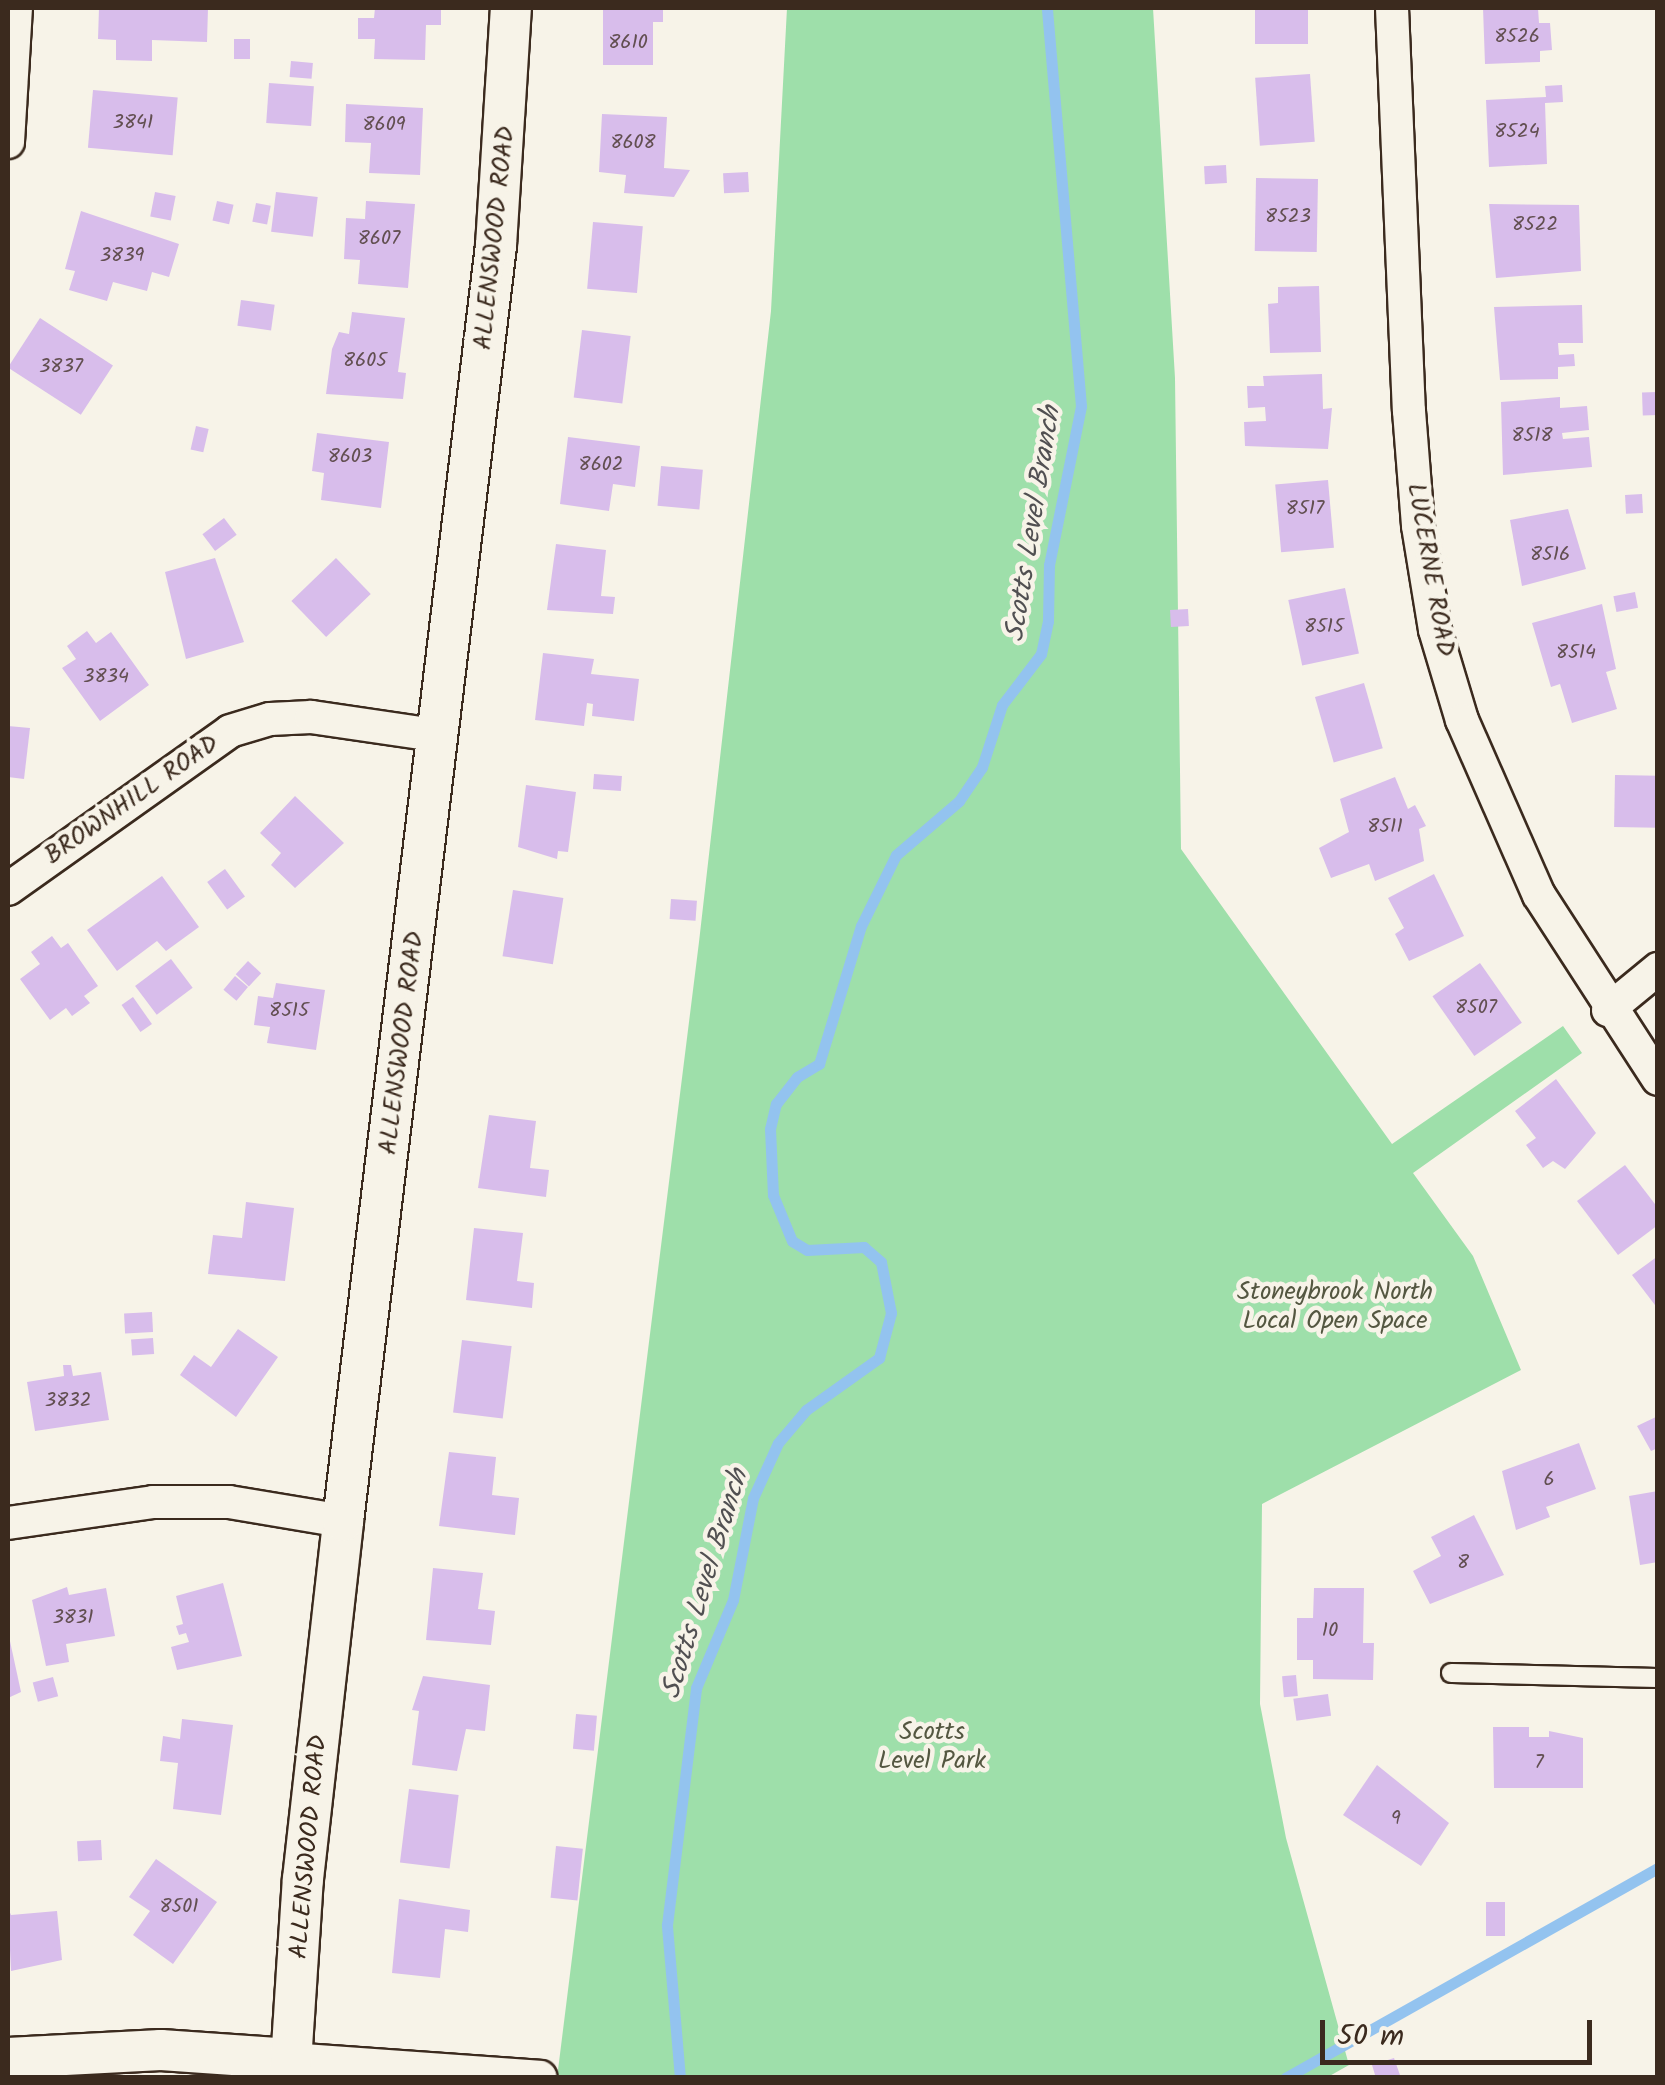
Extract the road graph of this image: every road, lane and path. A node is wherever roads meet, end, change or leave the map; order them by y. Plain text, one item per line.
1 (16, 8) edge
2 (511, 8) edge
3 (1392, 8) edge
4 (8, 142) edge
5 (440, 736) junction
6 (8, 889) edge
7 (1658, 969) edge
8 (1608, 1010) junction
9 (1658, 1079) edge
10 (342, 1521) junction
11 (8, 1523) edge
12 (1451, 1674) dead end
13 (1658, 1678) edge
14 (8, 2058) edge
15 (291, 2068) edge
16 (540, 2077) edge

1 - 4 street
2 - 5 street, ALLENSWOOD ROAD
3 - 8 street, LUCERNE ROAD
5 - 6 street, BROWNHILL ROAD
5 - 10 street, ALLENSWOOD ROAD
7 - 8 street
8 - 9 street, LUCERNE ROAD
10 - 11 street
10 - 15 street, ALLENSWOOD ROAD
12 - 13 lane
14 - 15 street
15 - 16 street

